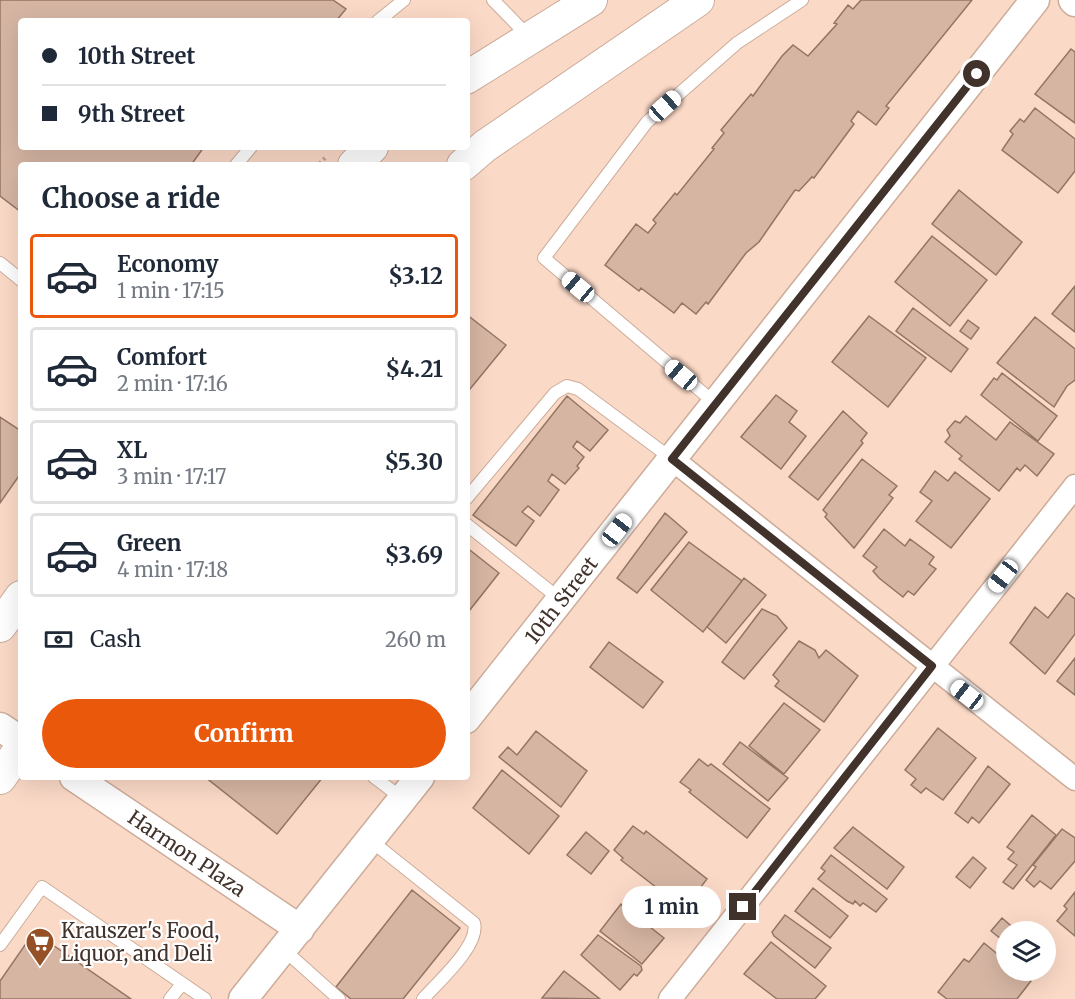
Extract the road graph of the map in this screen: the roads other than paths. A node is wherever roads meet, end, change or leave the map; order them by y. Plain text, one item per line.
1 (381, 0) edge
2 (404, 0) edge
3 (493, 0) edge
4 (591, 0) edge
5 (698, 0) edge
6 (802, 0) edge
7 (1035, 0) edge
8 (392, 9) junction
9 (382, 18) edge
10 (531, 38) junction
11 (470, 76) edge
12 (248, 150) edge
13 (369, 150) edge
14 (238, 162) edge
15 (357, 162) edge
16 (466, 162) edge
17 (0, 263) edge
18 (18, 278) edge
19 (716, 404) junction
20 (672, 459) junction
21 (1075, 486) edge
22 (470, 494) edge
23 (470, 527) edge
24 (561, 600) junction
25 (18, 601) edge
26 (0, 626) edge
27 (932, 666) junction
28 (470, 714) edge
29 (0, 727) edge
30 (18, 739) edge
31 (18, 752) edge
32 (0, 778) edge
33 (1075, 779) edge
34 (78, 780) edge
35 (378, 780) edge
36 (418, 780) edge
37 (403, 799) junction
38 (370, 840) junction
39 (292, 939) junction
40 (0, 945) edge
41 (182, 984) junction
42 (170, 999) edge
43 (205, 999) edge
44 (243, 999) edge
45 (339, 999) edge
46 (423, 999) edge
47 (670, 999) edge

1 - 8 lane
2 - 8 lane
3 - 10 lane
4 - 10 main road
5 - 16 main road
6 - 19 lane
7 - 19 street, 10th Street
8 - 9 lane
10 - 11 main road
12 - 14 lane
13 - 15 main road
17 - 18 lane
19 - 20 street, 10th Street
20 - 22 lane
20 - 24 street, 10th Street
20 - 27 street
21 - 27 street
23 - 24 lane
24 - 28 street, 10th Street
25 - 26 main road
27 - 33 street
27 - 47 street
29 - 30 street
31 - 32 main road
34 - 39 street, Harmon Plaza
35 - 37 lane
36 - 37 street
37 - 38 street
38 - 39 street
38 - 46 lane
39 - 44 street
39 - 45 lane
40 - 41 lane
41 - 42 lane
41 - 43 lane

